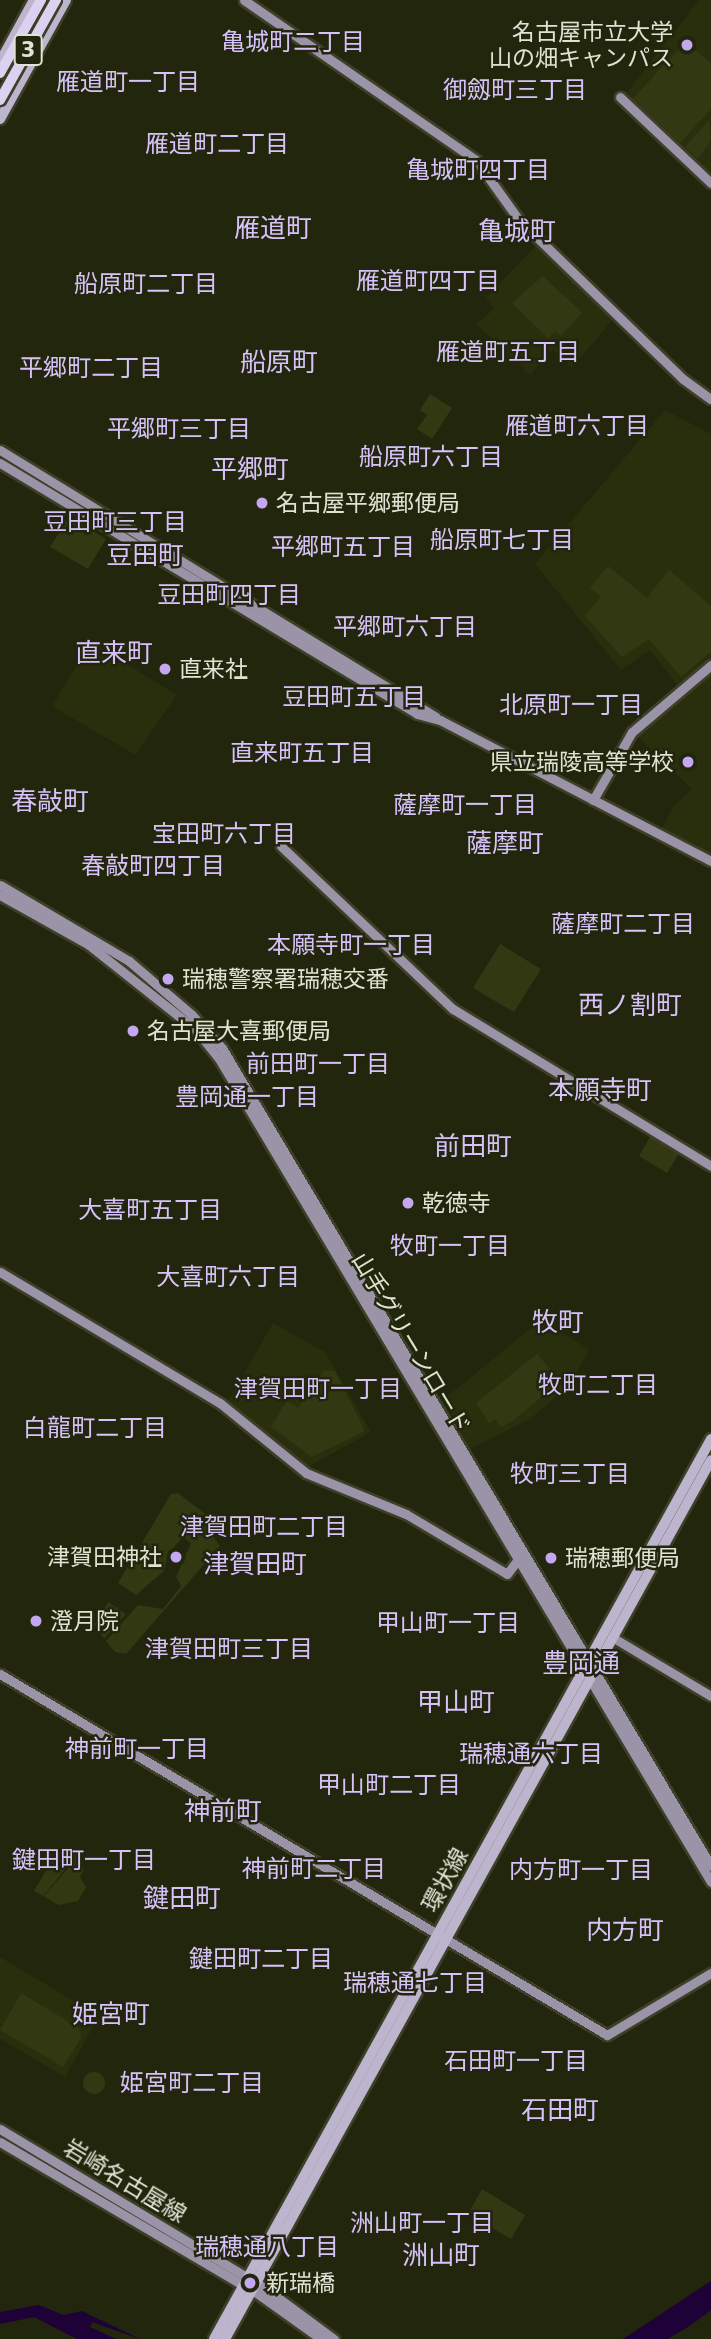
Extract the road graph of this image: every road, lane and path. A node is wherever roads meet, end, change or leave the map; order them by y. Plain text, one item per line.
1 (34, 0) edge
2 (41, 0) edge
3 (244, 0) edge
4 (57, 1) edge
5 (0, 62) edge
6 (0, 73) edge
7 (620, 97) dead end
8 (0, 98) edge
9 (0, 119) edge
10 (711, 183) edge
11 (711, 399) edge
12 (0, 450) edge
13 (0, 463) edge
14 (711, 665) edge
15 (440, 720) junction
16 (593, 800) junction
17 (281, 846) dead end
18 (711, 861) edge
19 (0, 885) edge
20 (0, 895) edge
21 (711, 1166) edge
22 (0, 1272) edge
23 (711, 1438) edge
24 (711, 1460) edge
25 (522, 1546) junction
26 (519, 1560) junction
27 (612, 1637) junction
28 (585, 1665) junction
29 (0, 1674) edge
30 (593, 1676) junction
31 (711, 1696) edge
32 (711, 1866) edge
33 (711, 1882) edge
34 (442, 1936) junction
35 (711, 1973) edge
36 (0, 2129) edge
37 (0, 2142) edge
38 (249, 2284) junction
39 (214, 2339) edge
40 (225, 2339) edge
41 (321, 2339) edge
42 (334, 2339) edge

1 - 5 main road
2 - 6 highway, 3
3 - 11 street
4 - 8 highway, 3, bridge
4 - 9 main road
7 - 10 street
12 - 15 street
13 - 15 street
14 - 16 street
15 - 16 street
16 - 18 street
17 - 21 street
19 - 25 street, 山手グリーンロード
20 - 26 street, 山手グリーンロード
22 - 26 street
23 - 28 main road, 環状線
24 - 27 main road, 環状線
25 - 26 street
25 - 28 street, 山手グリーンロード
26 - 28 street, 山手グリーンロード
27 - 30 main road, 環状線
27 - 31 street
28 - 30 street, 山手グリーンロード
28 - 34 main road, 環状線
29 - 34 street
30 - 32 street, 山手グリーンロード
30 - 33 street, 山手グリーンロード
30 - 34 main road, 環状線
34 - 35 street
34 - 38 main road, 環状線
36 - 38 street, 岩崎名古屋線
37 - 38 street, 岩崎名古屋線
38 - 39 main road, 環状線
38 - 40 main road, 環状線
38 - 41 street, 岩崎名古屋線
38 - 42 street, 岩崎名古屋線

